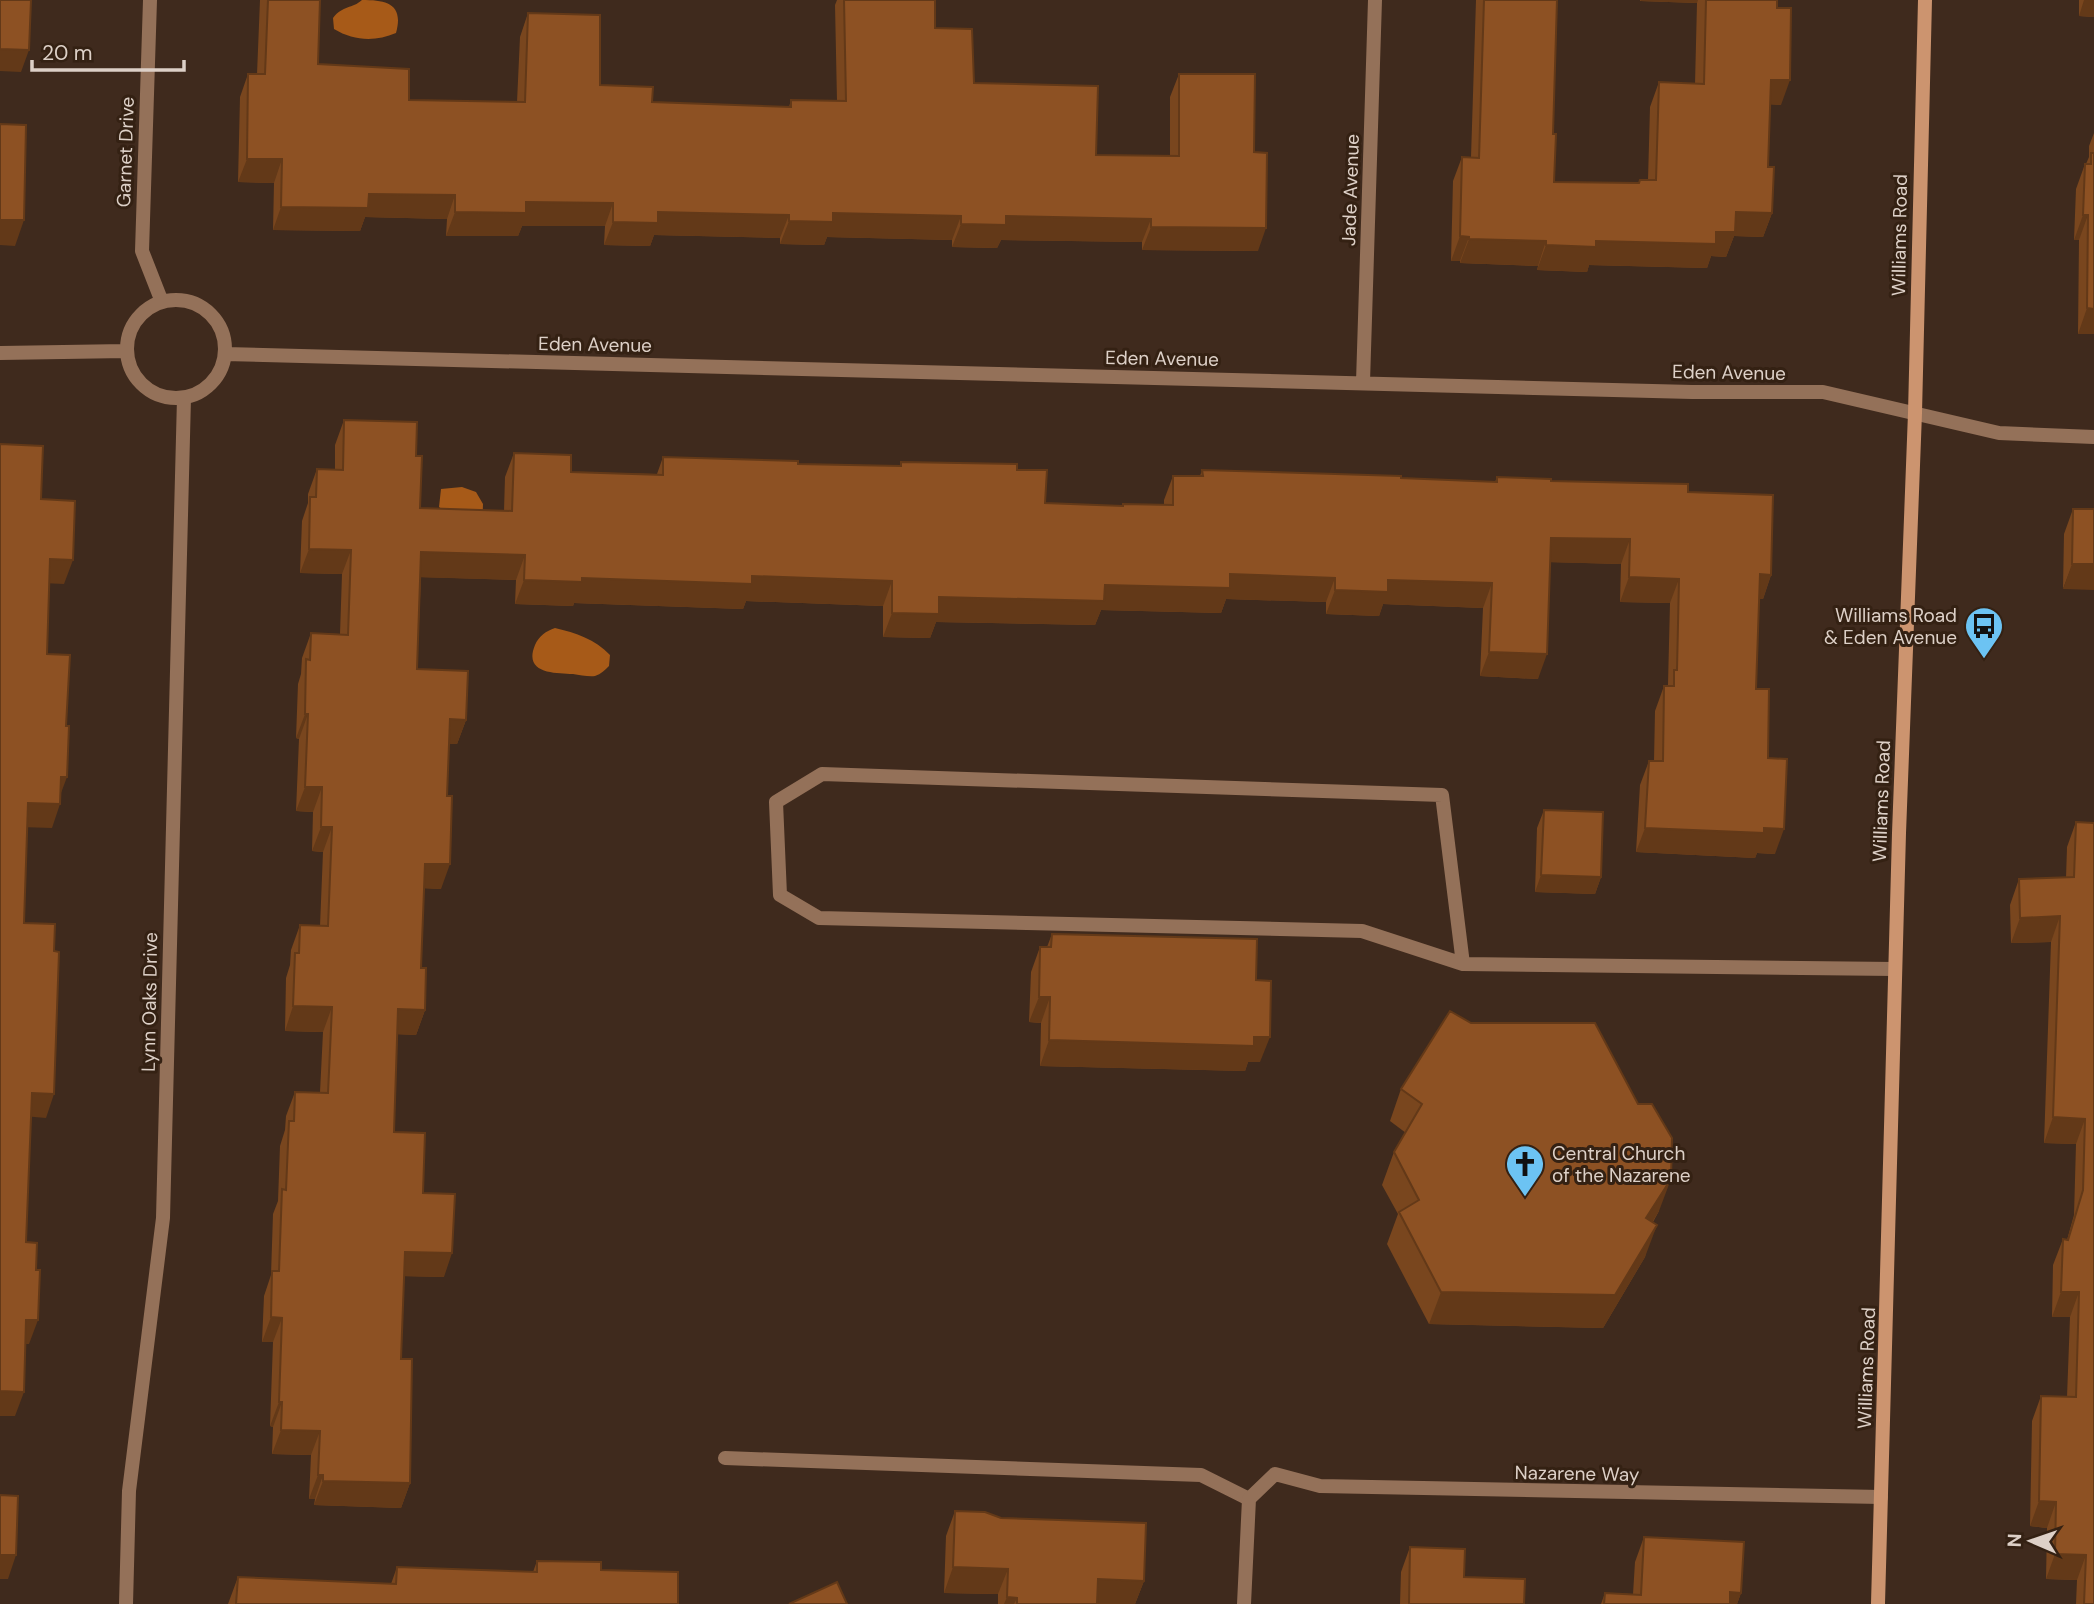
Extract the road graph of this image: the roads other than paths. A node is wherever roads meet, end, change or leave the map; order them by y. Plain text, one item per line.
1 (150, 0) edge
2 (1376, 0) edge
3 (1925, 0) edge
4 (162, 302) junction
5 (126, 351) junction
6 (0, 353) edge
7 (225, 354) junction
8 (1363, 382) junction
9 (184, 398) junction
10 (1915, 413) junction
11 (2094, 437) edge
12 (1464, 964) junction
13 (1895, 969) junction
14 (725, 1458) dead end
15 (1881, 1497) junction
16 (1249, 1499) junction
17 (126, 1604) edge
18 (1244, 1604) edge
19 (1878, 1604) edge

1 - 4 street, Garnet Drive
2 - 8 street, Jade Avenue
3 - 10 street, Williams Road
4 - 5 street
4 - 7 street
5 - 6 street
5 - 9 street
7 - 8 street, Eden Avenue
7 - 9 street
8 - 10 street, Eden Avenue
9 - 17 street, Lynn Oaks Drive
10 - 11 street, Eden Avenue
10 - 13 street, Williams Road
12 - 12 street
12 - 13 street
13 - 15 street, Williams Road
14 - 16 street
15 - 16 street, Nazarene Way
15 - 19 street, Williams Road
16 - 18 street

